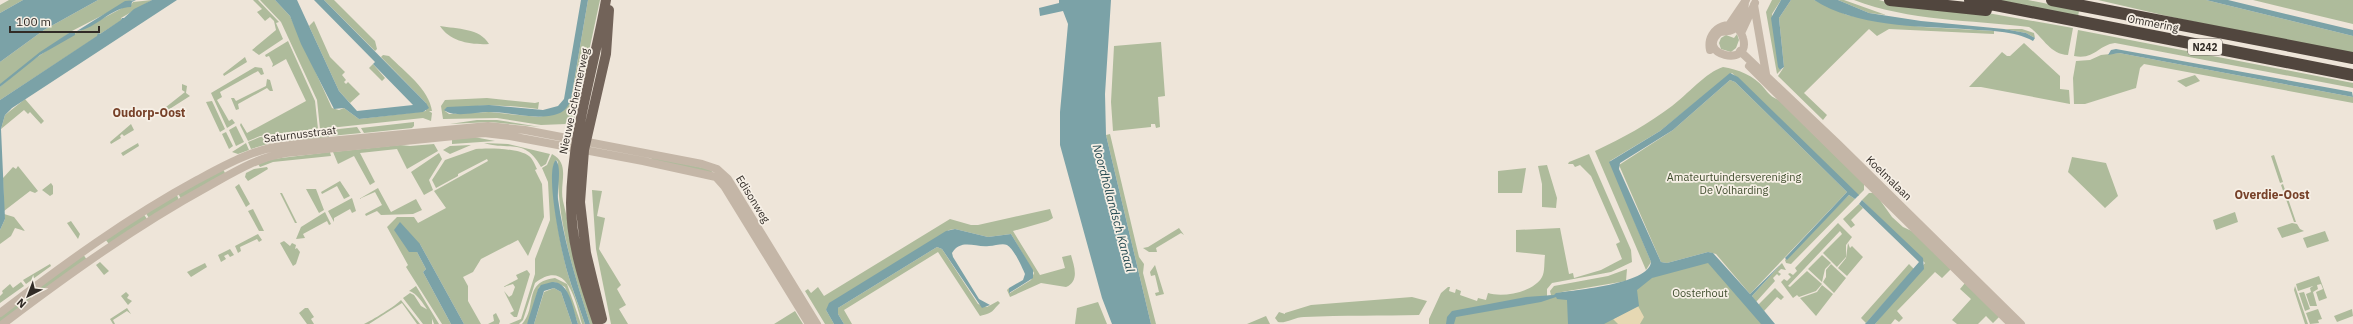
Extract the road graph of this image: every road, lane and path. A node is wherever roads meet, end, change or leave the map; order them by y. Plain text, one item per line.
1 (606, 0) edge
2 (610, 0) edge
3 (1890, 0) edge
4 (1970, 0) edge
5 (2054, 0) edge
6 (1746, 1) edge
7 (1755, 2) edge
8 (2057, 17) junction
9 (1735, 28) junction
10 (1714, 35) junction
11 (1710, 50) dead end
12 (1738, 53) junction
13 (2353, 58) edge
14 (1766, 74) junction
15 (2353, 75) edge
16 (580, 145) junction
17 (231, 162) junction
18 (236, 171) junction
19 (0, 313) edge
20 (3, 324) edge
21 (598, 324) edge
22 (603, 324) edge
23 (809, 324) edge
24 (817, 324) edge
25 (2011, 324) edge
26 (2021, 324) edge

1 - 16 main road, Nieuwe Schermerweg
2 - 16 main road, Nieuwe Schermerweg
3 - 8 highway, N242
4 - 8 highway, Ommering / N242
5 - 13 highway, Ommering / N242
6 - 9 street
7 - 9 street
7 - 14 street
8 - 15 highway, Ommering / N242
9 - 10 street
9 - 12 street
10 - 11 street
10 - 12 street
12 - 14 street, Koelmalaan
12 - 25 street, Koelmalaan
14 - 26 street, Koelmalaan
16 - 17 street, Saturnusstraat
16 - 18 street, Saturnusstraat
16 - 21 main road, Nieuwe Schermerweg
16 - 22 main road, Nieuwe Schermerweg
16 - 23 street, Edisonweg
16 - 24 street, Edisonweg
17 - 18 street
17 - 19 street, Saturnusstraat
18 - 20 street, Saturnusstraat

